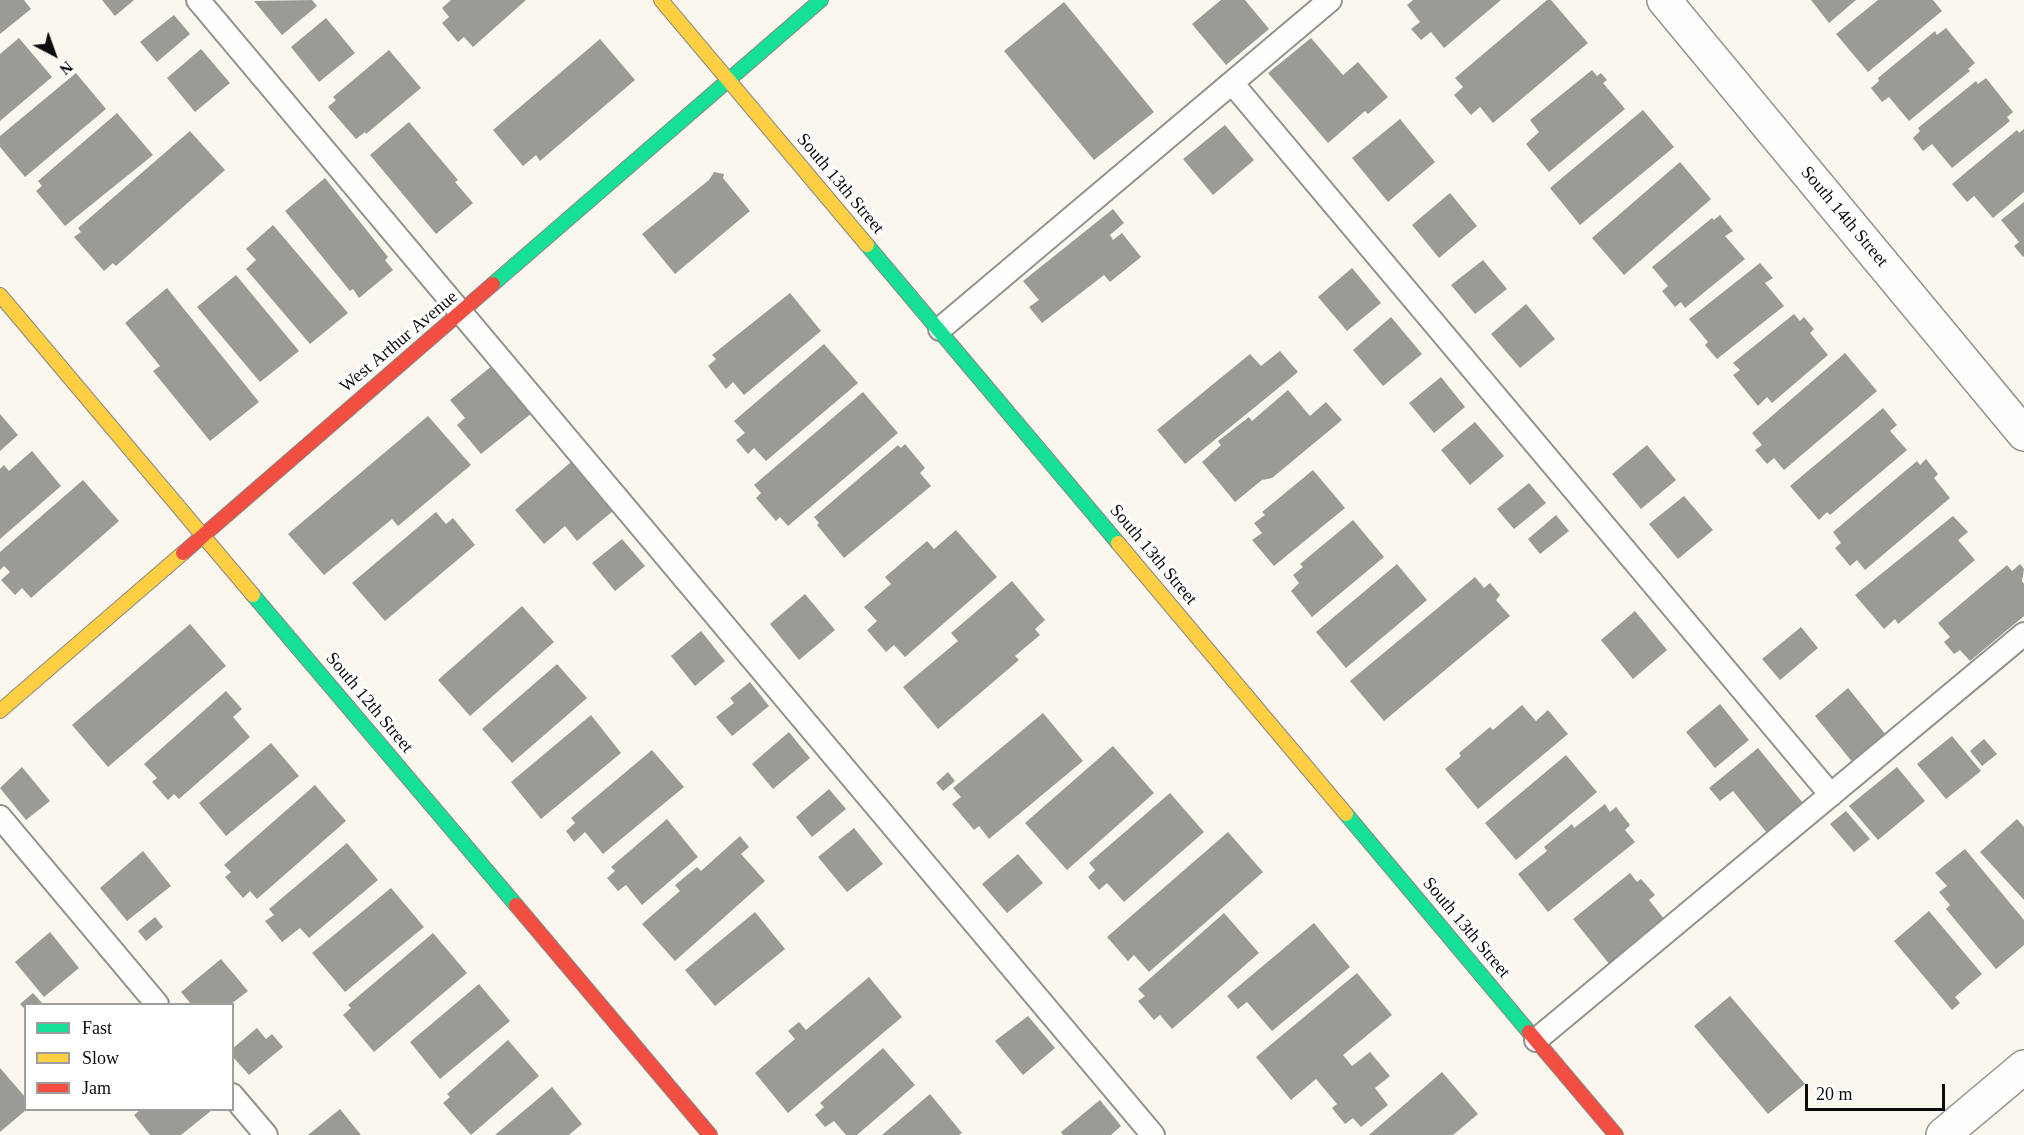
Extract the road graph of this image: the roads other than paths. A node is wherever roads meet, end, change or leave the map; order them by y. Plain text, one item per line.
1 (198, 0) edge
2 (821, 0) edge
3 (1330, 0) edge
4 (1664, 0) edge
5 (669, 3) edge
6 (728, 80) junction
7 (1232, 83) junction
8 (0, 295) edge
9 (460, 313) junction
10 (940, 329) junction
11 (2024, 434) edge
12 (202, 534) junction
13 (2024, 634) edge
14 (0, 711) edge
15 (1831, 795) junction
16 (0, 817) edge
17 (155, 1003) edge
18 (1536, 1040) junction
19 (2024, 1067) edge
20 (234, 1097) edge
21 (266, 1135) edge
22 (710, 1135) edge
23 (1153, 1135) edge
24 (1616, 1135) edge
25 (1943, 1135) edge

1 - 9 lane
2 - 6 street, West Arthur Avenue
3 - 7 lane
4 - 11 street, South 14th Street
5 - 6 street, South 13th Street
6 - 9 street, West Arthur Avenue
6 - 10 street, South 13th Street
7 - 10 lane
7 - 15 lane
8 - 12 street, South 12th Street
9 - 12 street, West Arthur Avenue
9 - 23 lane
10 - 18 street, South 13th Street
12 - 14 street, West Arthur Avenue
12 - 22 street, South 12th Street
13 - 15 lane
15 - 18 lane
16 - 17 lane
18 - 24 street, South 13th Street
19 - 25 street
20 - 21 lane

